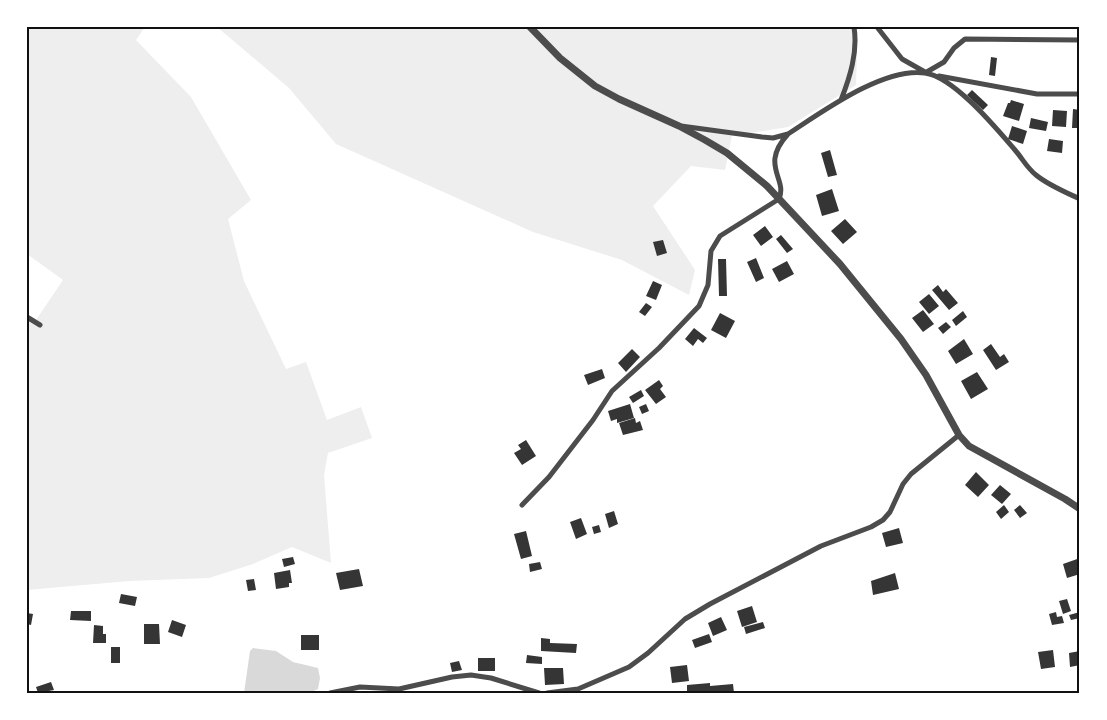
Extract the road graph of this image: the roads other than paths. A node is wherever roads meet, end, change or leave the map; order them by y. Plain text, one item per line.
1 (530, 27) edge
2 (854, 27) edge
3 (877, 27) edge
4 (1080, 40) edge
5 (925, 73) junction
6 (1080, 94) edge
7 (841, 100) junction
8 (679, 126) junction
9 (788, 134) junction
10 (779, 199) junction
11 (1080, 199) edge
12 (27, 317) edge
13 (40, 325) dead end
14 (959, 435) junction
15 (522, 505) dead end
16 (1080, 509) edge
17 (330, 693) edge
18 (539, 693) edge
19 (547, 693) edge

1 - 8 street
2 - 7 street
3 - 5 street
4 - 5 street
5 - 6 street
5 - 7 street
5 - 11 street
7 - 9 street
8 - 9 street
8 - 10 street
9 - 10 street
10 - 14 street
10 - 15 street
12 - 13 street
14 - 16 street
14 - 19 street
17 - 18 street

